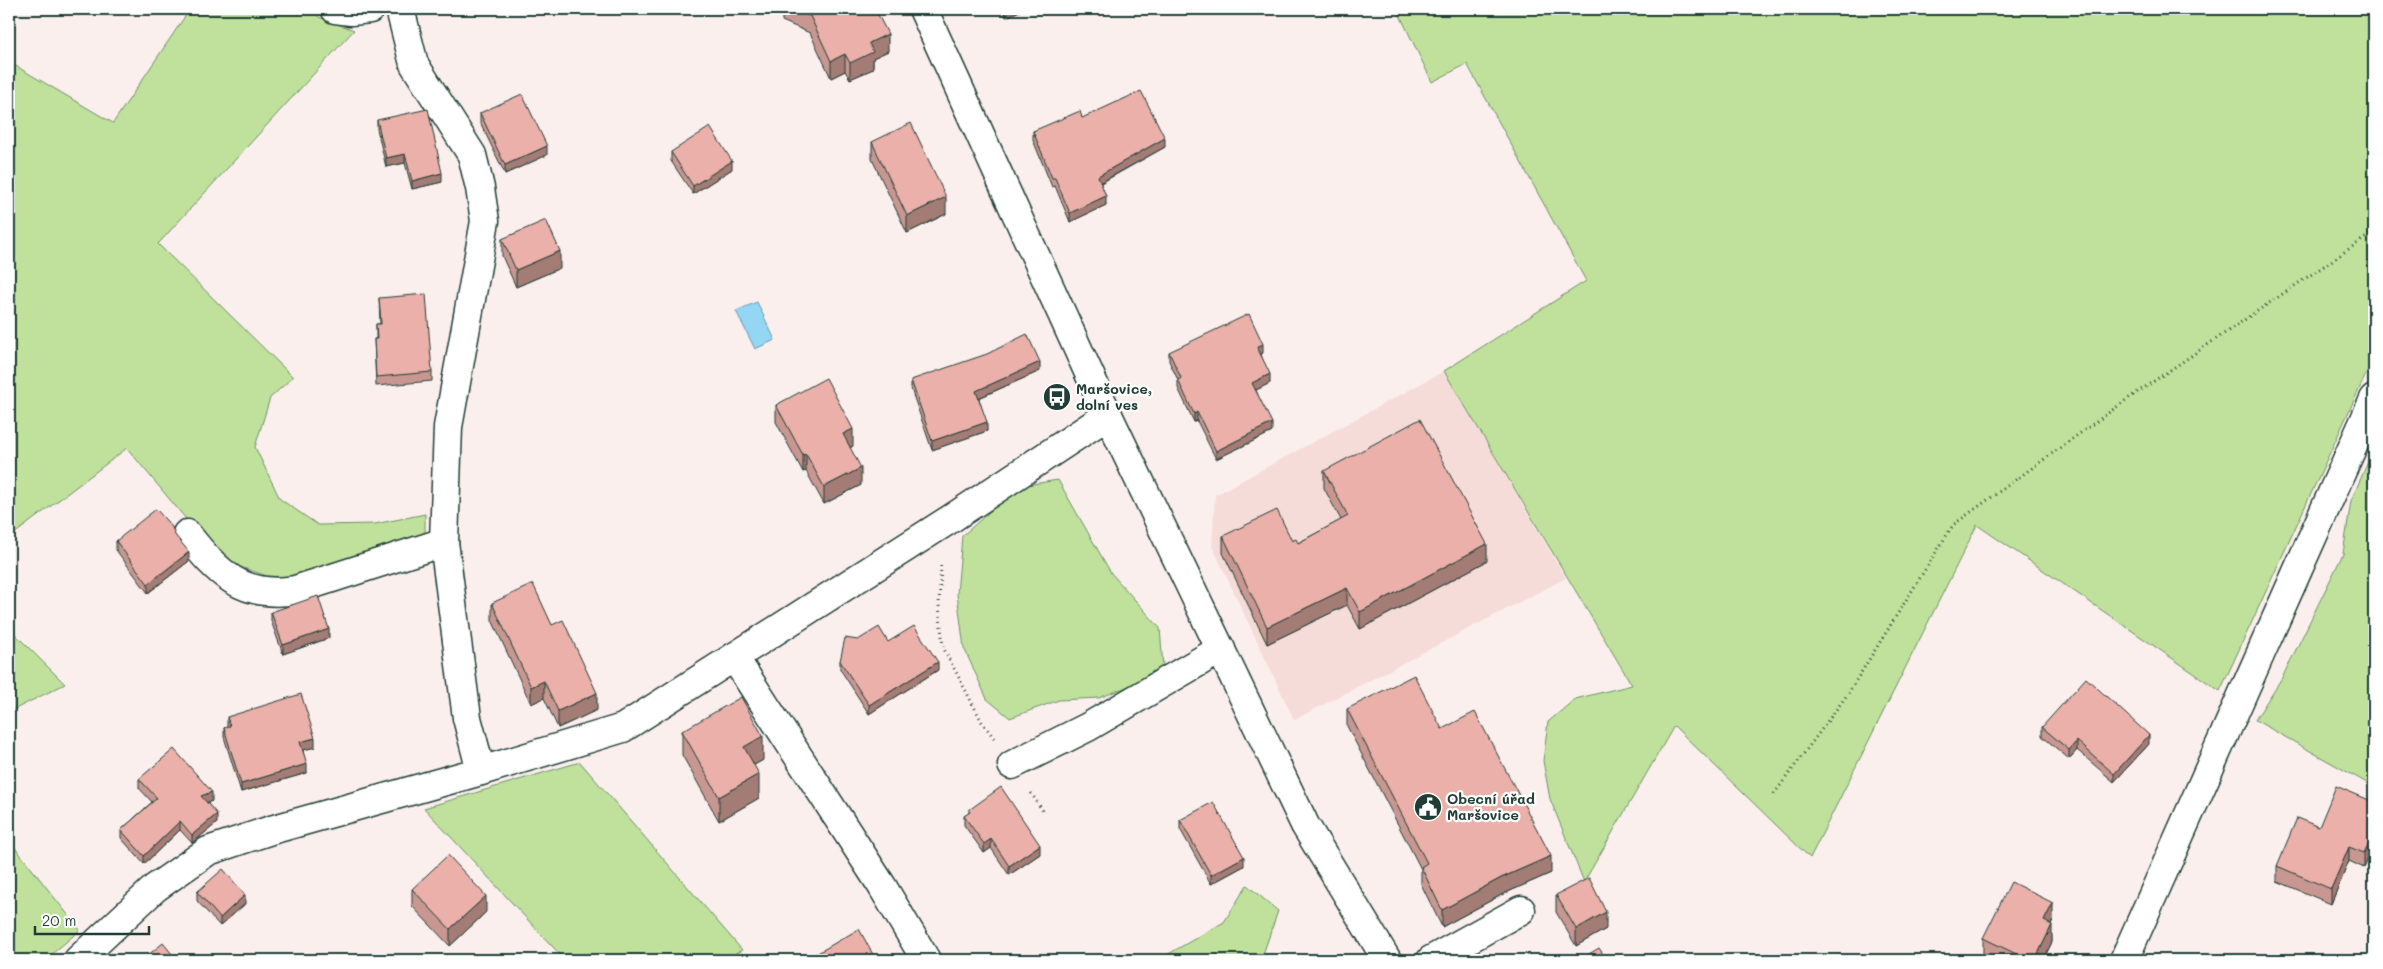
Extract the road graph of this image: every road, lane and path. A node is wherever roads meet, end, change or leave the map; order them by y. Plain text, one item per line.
1 (335, 9) edge
2 (370, 9) edge
3 (400, 9) edge
4 (923, 9) edge
5 (2374, 232) edge
6 (2374, 399) edge
7 (1108, 415) junction
8 (952, 518) junction
9 (187, 534) dead end
10 (444, 542) junction
11 (1221, 649) junction
12 (734, 657) junction
13 (1012, 765) junction
14 (481, 771) junction
15 (1774, 794) dead end
16 (1043, 811) dead end
17 (1520, 910) dead end
18 (78, 960) edge
19 (926, 960) edge
20 (1387, 960) edge
21 (1431, 960) edge
22 (2124, 960) edge

1 - 2 street
3 - 10 street
4 - 7 street
5 - 15 path
6 - 22 street
7 - 8 street
7 - 11 street
8 - 12 street
8 - 13 path
9 - 10 street
10 - 14 street
11 - 13 street
11 - 20 street
12 - 14 street
12 - 19 street
13 - 16 path
14 - 18 street
17 - 21 street

